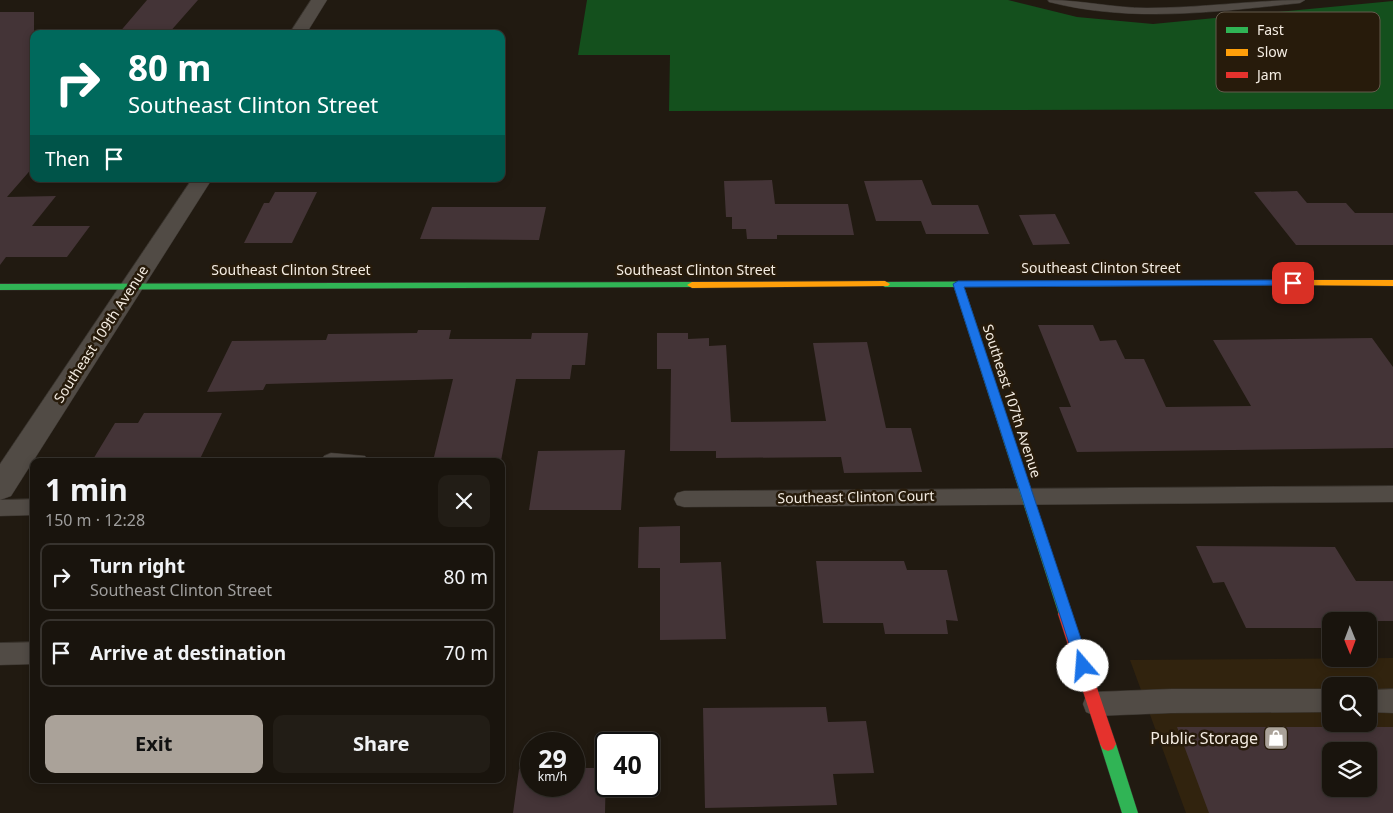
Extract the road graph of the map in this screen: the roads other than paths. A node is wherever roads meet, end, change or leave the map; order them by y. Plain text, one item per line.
1 (319, 0) edge
2 (1053, 0) edge
3 (1300, 0) edge
4 (300, 30) edge
5 (200, 182) edge
6 (1393, 283) edge
7 (958, 284) junction
8 (132, 286) junction
9 (0, 287) edge
10 (0, 488) edge
11 (1393, 494) edge
12 (1028, 496) junction
13 (684, 499) dead end
14 (30, 507) edge
15 (0, 508) edge
16 (30, 653) edge
17 (0, 654) edge
18 (1322, 701) edge
19 (1377, 701) edge
20 (1393, 701) edge
21 (1095, 704) junction
22 (1130, 813) edge

1 - 4 street
2 - 3 lane
5 - 8 street, Southeast 109th Avenue
6 - 7 street, Southeast Clinton Street
7 - 8 street, Southeast Clinton Street
7 - 12 street, Southeast 107th Avenue
8 - 9 street, Southeast Clinton Street
8 - 10 street, Southeast 109th Avenue
11 - 12 lane, Southeast Clinton Court
12 - 13 lane, Southeast Clinton Court
12 - 21 street, Southeast 107th Avenue
14 - 15 lane
16 - 17 lane
18 - 21 lane
19 - 20 lane
21 - 22 street, Southeast 107th Avenue

